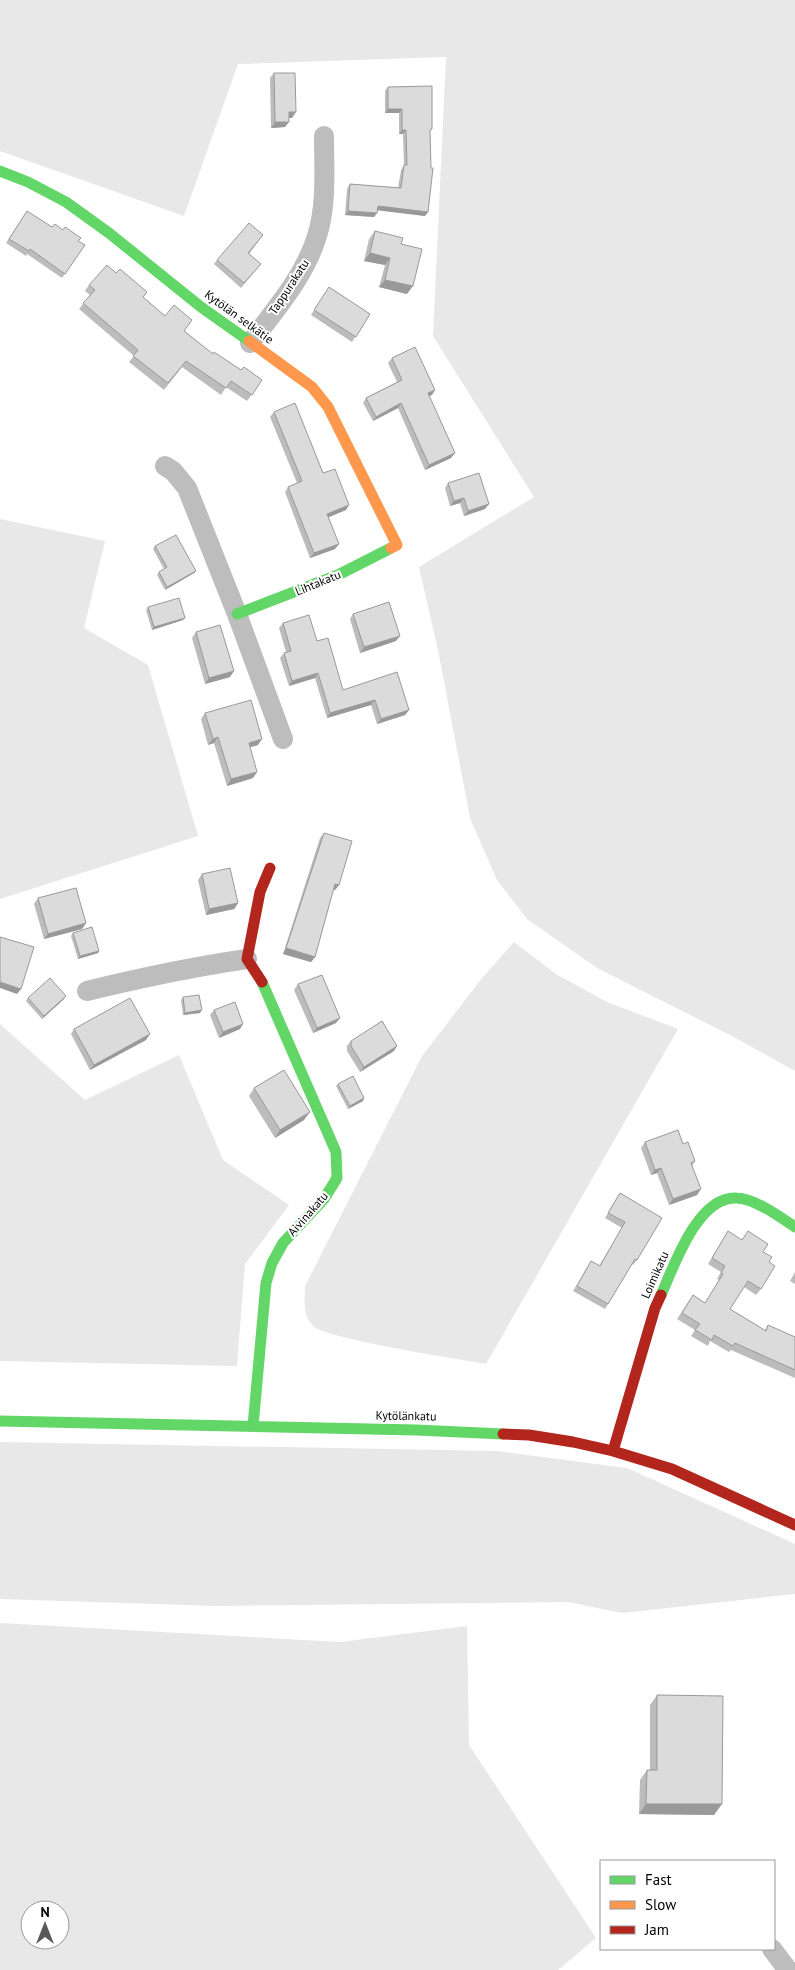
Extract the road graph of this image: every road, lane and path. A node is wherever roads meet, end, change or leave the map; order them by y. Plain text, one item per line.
1 (324, 136) dead end
2 (0, 171) edge
3 (250, 343) junction
4 (165, 466) dead end
5 (397, 545) joint
6 (237, 614) junction
7 (283, 739) dead end
8 (270, 868) dead end
9 (247, 959) junction
10 (86, 991) dead end
11 (795, 1226) edge
12 (0, 1421) edge
13 (252, 1426) junction
14 (612, 1451) junction
15 (795, 1525) edge
16 (773, 1950) edge
17 (788, 1970) edge

1 - 3 street, Tappurakatu
2 - 3 street, Kytölän selkätie
3 - 5 street, Kytölän selkätie
4 - 6 street
5 - 6 street, Lihtakatu
6 - 7 street
8 - 9 street
9 - 10 street
9 - 13 street, Aivinakatu
11 - 14 street, Loimikatu
12 - 13 street, Kytölänkatu
13 - 14 street, Kytölänkatu
14 - 15 street, Kytölänkatu
16 - 17 street

